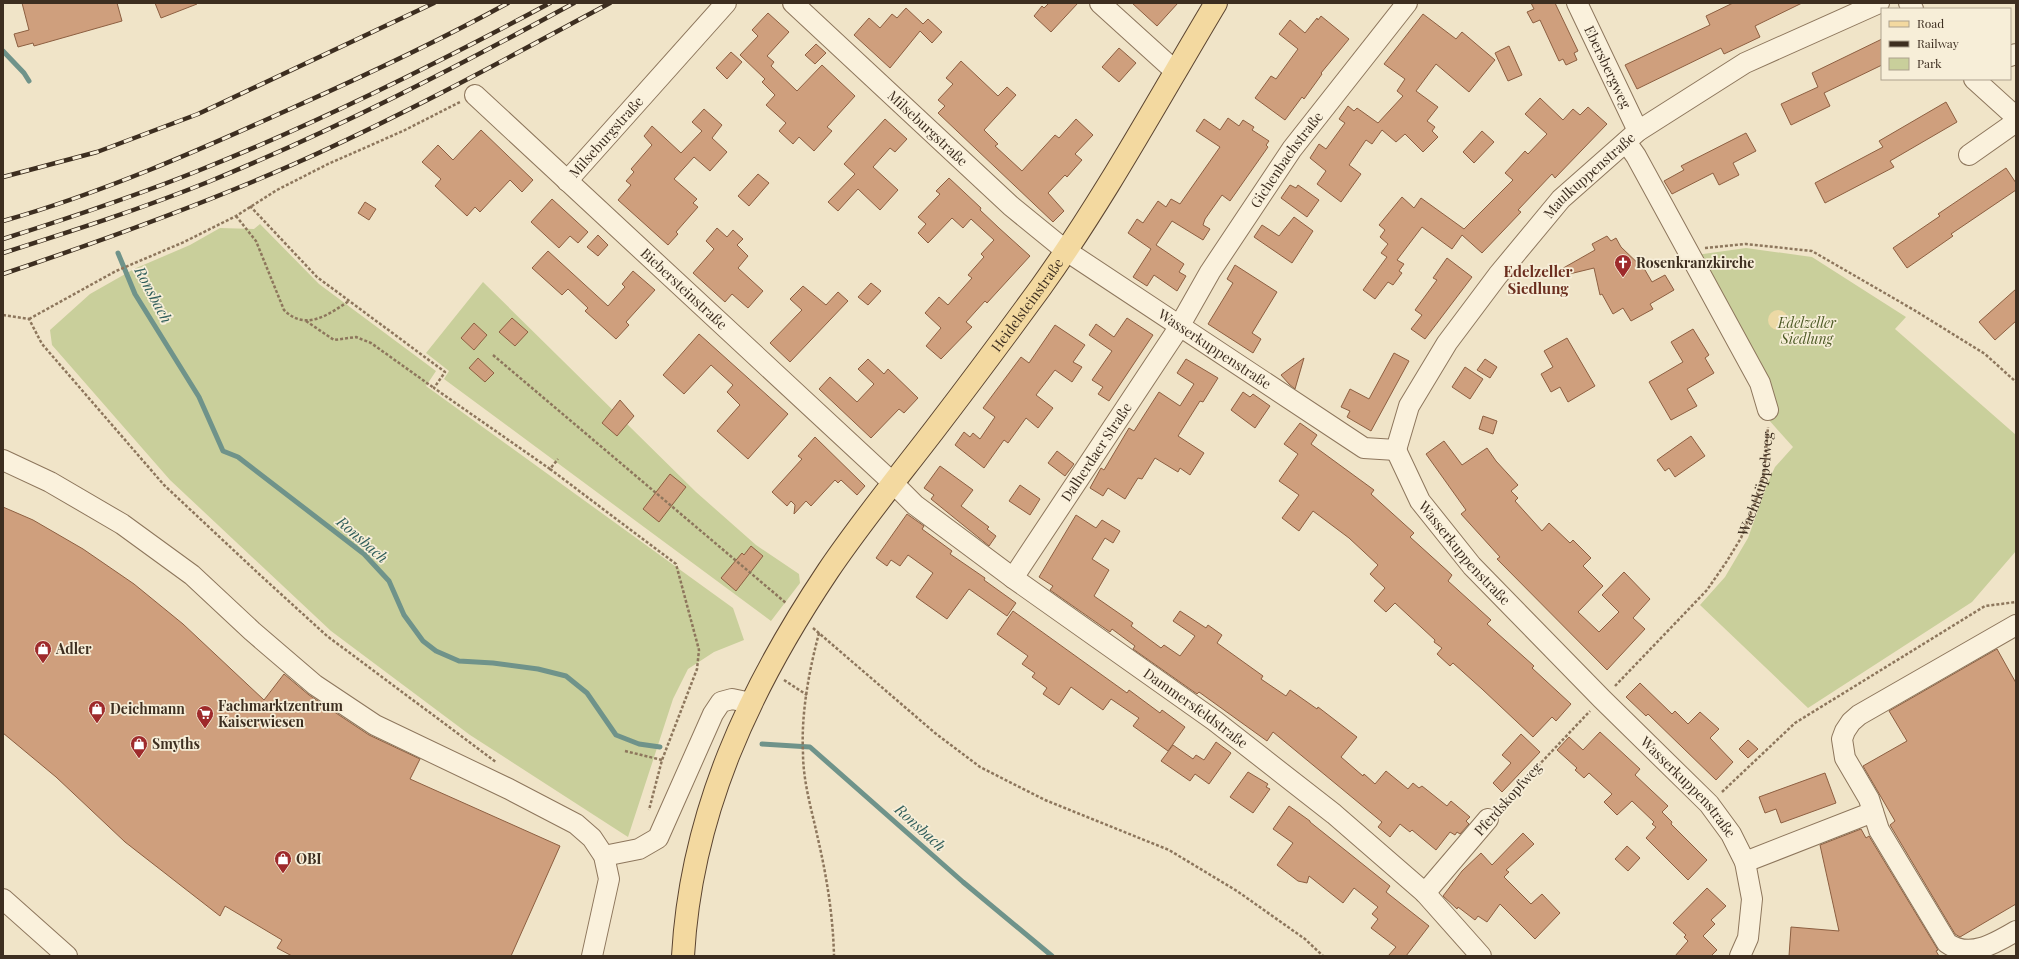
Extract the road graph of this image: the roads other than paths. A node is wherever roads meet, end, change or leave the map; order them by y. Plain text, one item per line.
1 (726, 3) edge
2 (792, 3) edge
3 (1100, 3) edge
4 (1216, 3) edge
5 (1406, 3) edge
6 (1577, 3) edge
7 (1879, 3) edge
8 (1175, 71) junction
9 (1975, 80) edge
10 (475, 95) road end
11 (2016, 117) edge
12 (2016, 122) edge
13 (1632, 137) junction
14 (1970, 156) dead end
15 (567, 181) junction
16 (1065, 250) junction
17 (1180, 326) junction
18 (1768, 410) road end
19 (1396, 450) junction
20 (3, 460) edge
21 (893, 483) junction
22 (1013, 578) junction
23 (2016, 625) edge
24 (751, 703) junction
25 (1873, 812) junction
26 (1488, 819) road end
27 (604, 856) junction
28 (1745, 862) junction
29 (1425, 893) junction
30 (3, 900) edge
31 (2016, 931) edge
32 (67, 956) edge
33 (592, 956) edge
34 (683, 956) edge
35 (1481, 956) edge
36 (1740, 956) edge
37 (1972, 956) edge

1 - 15 street, Milseburgstraße
2 - 16 street, Milseburgstraße
3 - 8 street
4 - 8 main road, Heidelsteinstraße
5 - 17 street, Gichenbachstraße
6 - 13 street, Ebersbergweg
7 - 13 street, Maulkuppenstraße
8 - 16 main road, Heidelsteinstraße
9 - 11 street
10 - 15 street, Biebersteinstraße
12 - 14 street
13 - 18 street, Wachtküppelweg
13 - 19 street, Maulkuppenstraße
15 - 21 street, Biebersteinstraße
16 - 17 street, Wasserkuppenstraße
16 - 21 main road, Heidelsteinstraße
17 - 19 street, Wasserkuppenstraße
17 - 22 street, Dalherdaer Straße
19 - 28 street, Wasserkuppenstraße
20 - 27 street
21 - 22 street, Dammersfeldstraße
21 - 24 main road, Heidelsteinstraße
22 - 29 street, Dammersfeldstraße
23 - 25 street
24 - 27 street
24 - 34 main road, Heidelsteinstraße
25 - 28 street
25 - 37 street
26 - 29 street, Pferdskopfweg
27 - 33 street
28 - 36 street, Wasserkuppenstraße
29 - 35 street, Dammersfeldstraße
30 - 32 street
31 - 37 street

